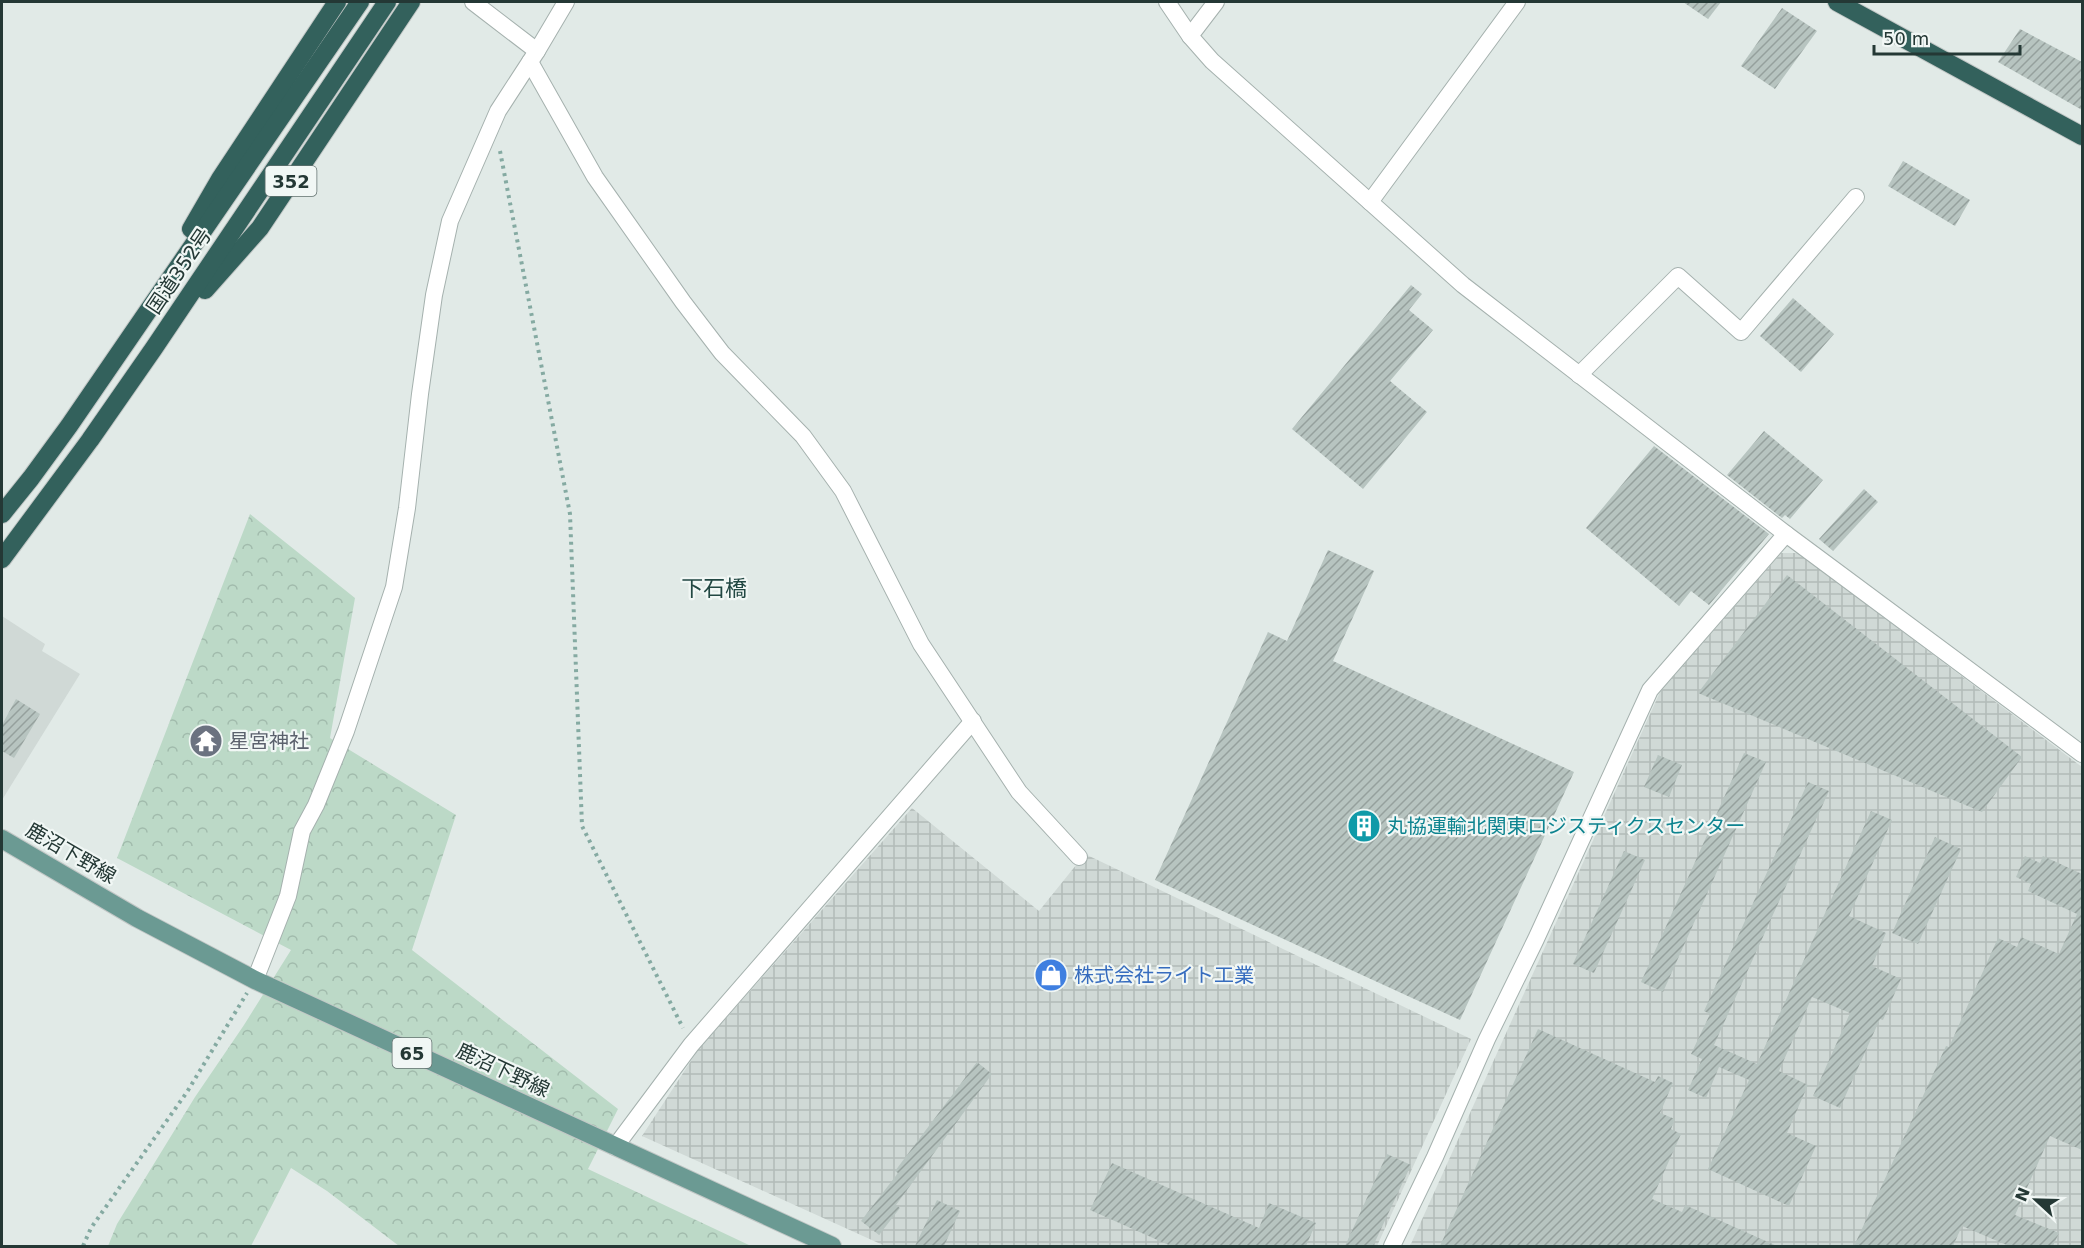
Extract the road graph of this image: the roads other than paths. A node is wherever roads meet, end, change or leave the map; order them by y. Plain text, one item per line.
1 (337, 2) edge
2 (360, 2) edge
3 (387, 2) edge
4 (411, 2) edge
5 (473, 2) edge
6 (566, 2) edge
7 (1167, 2) edge
8 (1216, 2) edge
9 (1517, 2) edge
10 (1837, 2) edge
11 (1190, 36) junction
12 (534, 56) junction
13 (2082, 136) edge
14 (1856, 197) dead end
15 (1371, 202) junction
16 (131, 335) junction
17 (154, 348) junction
18 (1579, 375) junction
19 (69, 426) junction
20 (90, 440) junction
21 (2, 514) edge
22 (1786, 534) junction
23 (2, 559) edge
24 (973, 721) junction
25 (2082, 754) edge
26 (2, 840) edge
27 (1079, 857) dead end
28 (255, 980) junction
29 (615, 1147) junction
30 (832, 1246) edge
31 (1392, 1246) edge

1 - 16 highway, 352
2 - 16 highway, 国道352号 / 352
3 - 17 highway, 国道352号 / 352
4 - 17 highway, 352
5 - 12 street
6 - 12 street
7 - 11 street
8 - 11 street
9 - 15 street
10 - 13 highway
11 - 15 street
12 - 24 street
12 - 28 street
14 - 18 street
15 - 18 street
16 - 19 highway, 国道352号 / 352
17 - 20 highway, 国道352号 / 352
18 - 22 street
19 - 20 highway
19 - 21 highway, 国道352号 / 352
20 - 23 highway, 国道352号 / 352
22 - 25 street
22 - 31 street
24 - 27 street
24 - 29 street
26 - 28 main road, 鹿沼下野線 / 65
28 - 29 main road, 鹿沼下野線 / 65
29 - 30 main road, 鹿沼下野線 / 65

